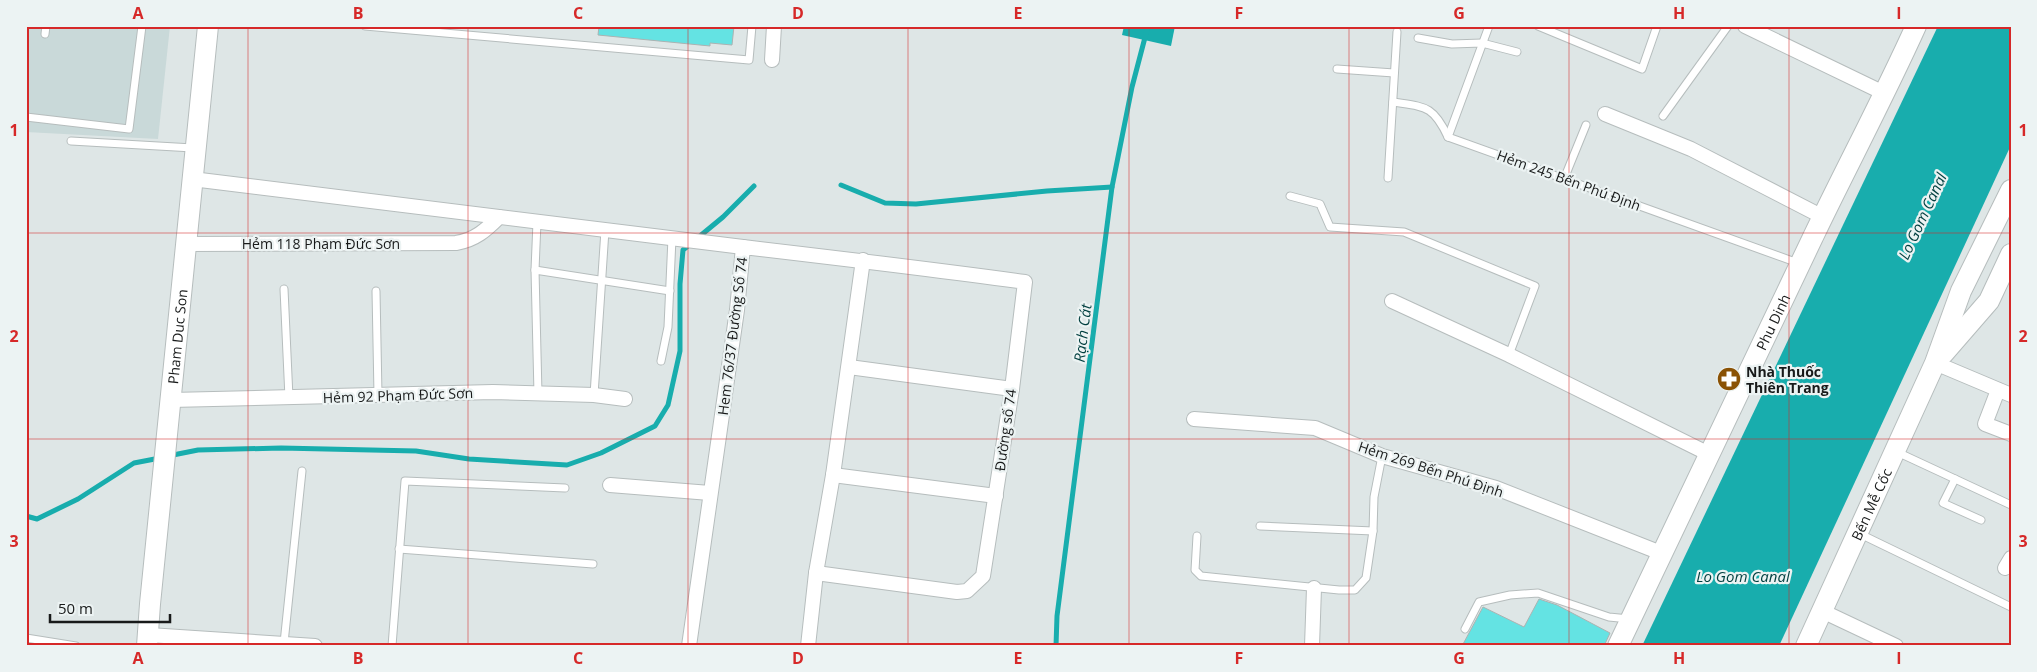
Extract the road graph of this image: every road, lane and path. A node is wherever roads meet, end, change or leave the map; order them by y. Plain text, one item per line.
1 (46, 26) edge
2 (142, 26) edge
3 (208, 26) edge
4 (365, 26) edge
5 (752, 26) edge
6 (774, 26) edge
7 (1488, 26) edge
8 (1538, 26) edge
9 (1657, 26) edge
10 (1728, 26) edge
11 (1745, 26) edge
12 (1916, 26) edge
13 (1397, 32) dead end
14 (45, 34) dead end
15 (1418, 38) dead end
16 (1482, 43) junction
17 (1517, 52) dead end
18 (772, 60) dead end
19 (1337, 69) dead end
20 (1394, 73) junction
21 (1886, 94) junction
22 (1393, 102) junction
23 (1605, 114) dead end
24 (1663, 116) dead end
25 (26, 117) edge
26 (1586, 124) dead end
27 (1448, 137) junction
28 (71, 141) dead end
29 (195, 148) junction
30 (1388, 178) dead end
31 (192, 179) junction
32 (1564, 179) junction
33 (2011, 190) edge
34 (1290, 196) dead end
35 (499, 217) junction
36 (1823, 217) junction
37 (2005, 218) edge
38 (537, 222) junction
39 (605, 230) junction
40 (672, 238) junction
41 (186, 244) junction
42 (743, 247) junction
43 (2011, 254) edge
44 (862, 260) junction
45 (1800, 264) junction
46 (535, 270) junction
47 (601, 280) junction
48 (1025, 282) joint
49 (284, 288) dead end
50 (376, 291) dead end
51 (670, 291) junction
52 (1392, 300) dead end
53 (1509, 355) junction
54 (661, 361) dead end
55 (1935, 363) junction
56 (849, 367) junction
57 (1012, 390) junction
58 (2004, 393) edge
59 (538, 394) junction
60 (594, 395) junction
61 (378, 396) junction
62 (289, 398) junction
63 (625, 399) dead end
64 (171, 400) junction
65 (1194, 419) dead end
66 (2011, 434) edge
67 (1894, 450) junction
68 (1709, 454) junction
69 (1382, 456) junction
70 (302, 471) dead end
71 (833, 475) junction
72 (1955, 479) junction
73 (610, 485) dead end
74 (565, 488) dead end
75 (710, 493) junction
76 (996, 496) junction
77 (2011, 505) edge
78 (1981, 520) dead end
79 (1260, 526) dead end
80 (1373, 531) junction
81 (1856, 533) junction
82 (1197, 536) dead end
83 (399, 549) junction
84 (1661, 553) junction
85 (593, 564) dead end
86 (816, 573) junction
87 (1314, 588) junction
88 (2011, 607) edge
89 (1822, 611) junction
90 (1631, 619) junction
91 (1465, 629) dead end
92 (26, 638) edge
93 (148, 640) edge
94 (284, 644) edge
95 (76, 646) edge
96 (315, 646) edge
97 (392, 646) edge
98 (689, 646) edge
99 (808, 646) edge
100 (1312, 646) edge
101 (1618, 646) edge
102 (1806, 646) edge
103 (1896, 646) edge

1 - 14 lane
2 - 25 lane
3 - 29 street, Pham Duc Son
4 - 5 lane
6 - 18 street
7 - 16 lane
8 - 9 lane
10 - 24 lane
11 - 21 street
12 - 21 street, Phu Dinh
13 - 20 lane
15 - 16 lane
16 - 17 lane
16 - 27 lane
19 - 20 lane
20 - 22 lane
21 - 36 street, Phu Dinh
22 - 27 lane
22 - 30 lane
23 - 36 street
26 - 32 lane
27 - 32 lane, Hẻm 245 Bến Phú Định
28 - 29 lane
29 - 31 street, Pham Duc Son
31 - 35 street
31 - 41 street, Pham Duc Son
32 - 45 lane, Hẻm 245 Bến Phú Định
33 - 37 street, Bến Mễ Cốc
34 - 53 lane
35 - 38 street
35 - 41 street, Hẻm 118 Phạm Đức Sơn
36 - 45 street, Phu Dinh
37 - 55 street, Bến Mễ Cốc
38 - 39 street
38 - 46 lane
39 - 40 street
39 - 47 lane
40 - 42 street
40 - 51 lane
41 - 64 street, Pham Duc Son
42 - 44 street, Hem 76/37 Đường Số 74
42 - 75 street, Hem 76/37 Đường Số 74
43 - 55 street, Bến Mễ Cốc
44 - 48 street, Hem 76/37 Đường Số 74
44 - 56 street
45 - 68 street, Phu Dinh
46 - 47 lane
46 - 59 lane
47 - 51 lane
47 - 60 lane
48 - 57 street, Đường số 74
49 - 62 lane
50 - 61 lane
51 - 54 lane
52 - 53 street
53 - 68 street
55 - 58 street
55 - 67 street, Bến Mễ Cốc
56 - 57 street
56 - 71 street
57 - 76 street, Đường số 74
58 - 66 street
59 - 60 street, Hẻm 92 Phạm Đức Sơn
59 - 61 street, Hẻm 92 Phạm Đức Sơn
60 - 63 street, Hẻm 92 Phạm Đức Sơn
61 - 62 street, Hẻm 92 Phạm Đức Sơn
62 - 64 street, Hẻm 92 Phạm Đức Sơn
64 - 93 street, Pham Duc Son
65 - 69 street, Hẻm 269 Bến Phú Định
67 - 72 lane
67 - 81 street, Bến Mễ Cốc
68 - 84 street, Phu Dinh
69 - 80 lane
69 - 84 street, Hẻm 269 Bến Phú Định
70 - 94 lane
71 - 76 street
71 - 86 street
72 - 77 lane
72 - 78 lane
73 - 75 street
74 - 83 lane
75 - 98 street, Hem 76/37 Đường Số 74
76 - 86 street, Đường số 74
79 - 80 lane
80 - 87 lane
81 - 88 lane
81 - 89 street, Bến Mễ Cốc
82 - 87 lane
83 - 85 lane
83 - 97 lane
84 - 90 street, Phu Dinh
86 - 99 street
87 - 100 street
89 - 102 street, Bến Mễ Cốc
89 - 103 street
90 - 91 lane
90 - 101 street, Phu Dinh
92 - 95 lane
93 - 94 street
94 - 96 street

